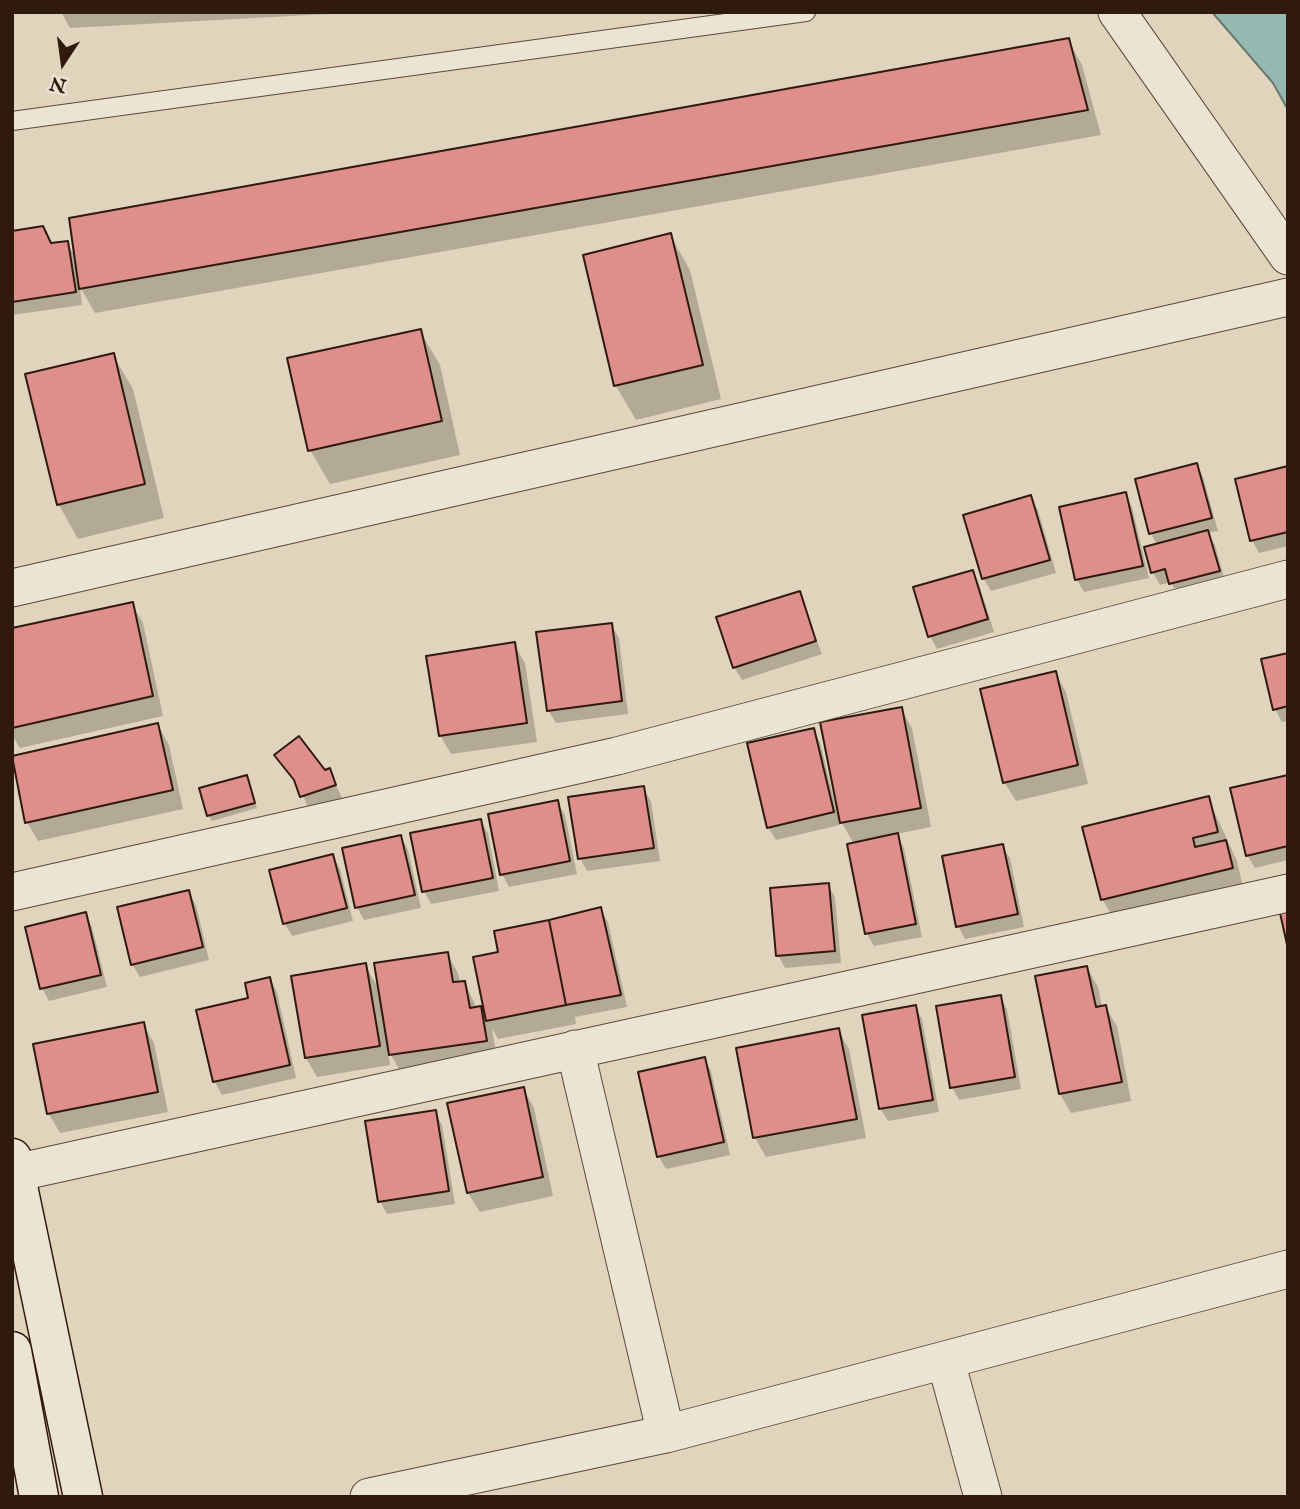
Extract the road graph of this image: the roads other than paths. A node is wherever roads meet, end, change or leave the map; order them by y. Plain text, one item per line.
1 (806, 12) edge
2 (1117, 12) edge
3 (12, 121) edge
4 (1288, 256) edge
5 (1288, 297) edge
6 (1288, 579) edge
7 (12, 588) edge
8 (12, 892) edge
9 (1288, 893) edge
10 (575, 1049) junction
11 (14, 1165) edge
12 (1288, 1269) edge
13 (12, 1351) edge
14 (946, 1362) junction
15 (666, 1434) junction
16 (412, 1492) edge
17 (39, 1497) edge
18 (83, 1497) edge
19 (369, 1497) edge
20 (984, 1497) edge

1 - 3 lane
2 - 4 street
5 - 7 street
6 - 8 street
9 - 10 street
10 - 11 street
10 - 15 street
11 - 18 street
12 - 14 street
13 - 17 street
14 - 15 street
14 - 20 street
15 - 16 street
16 - 19 street

